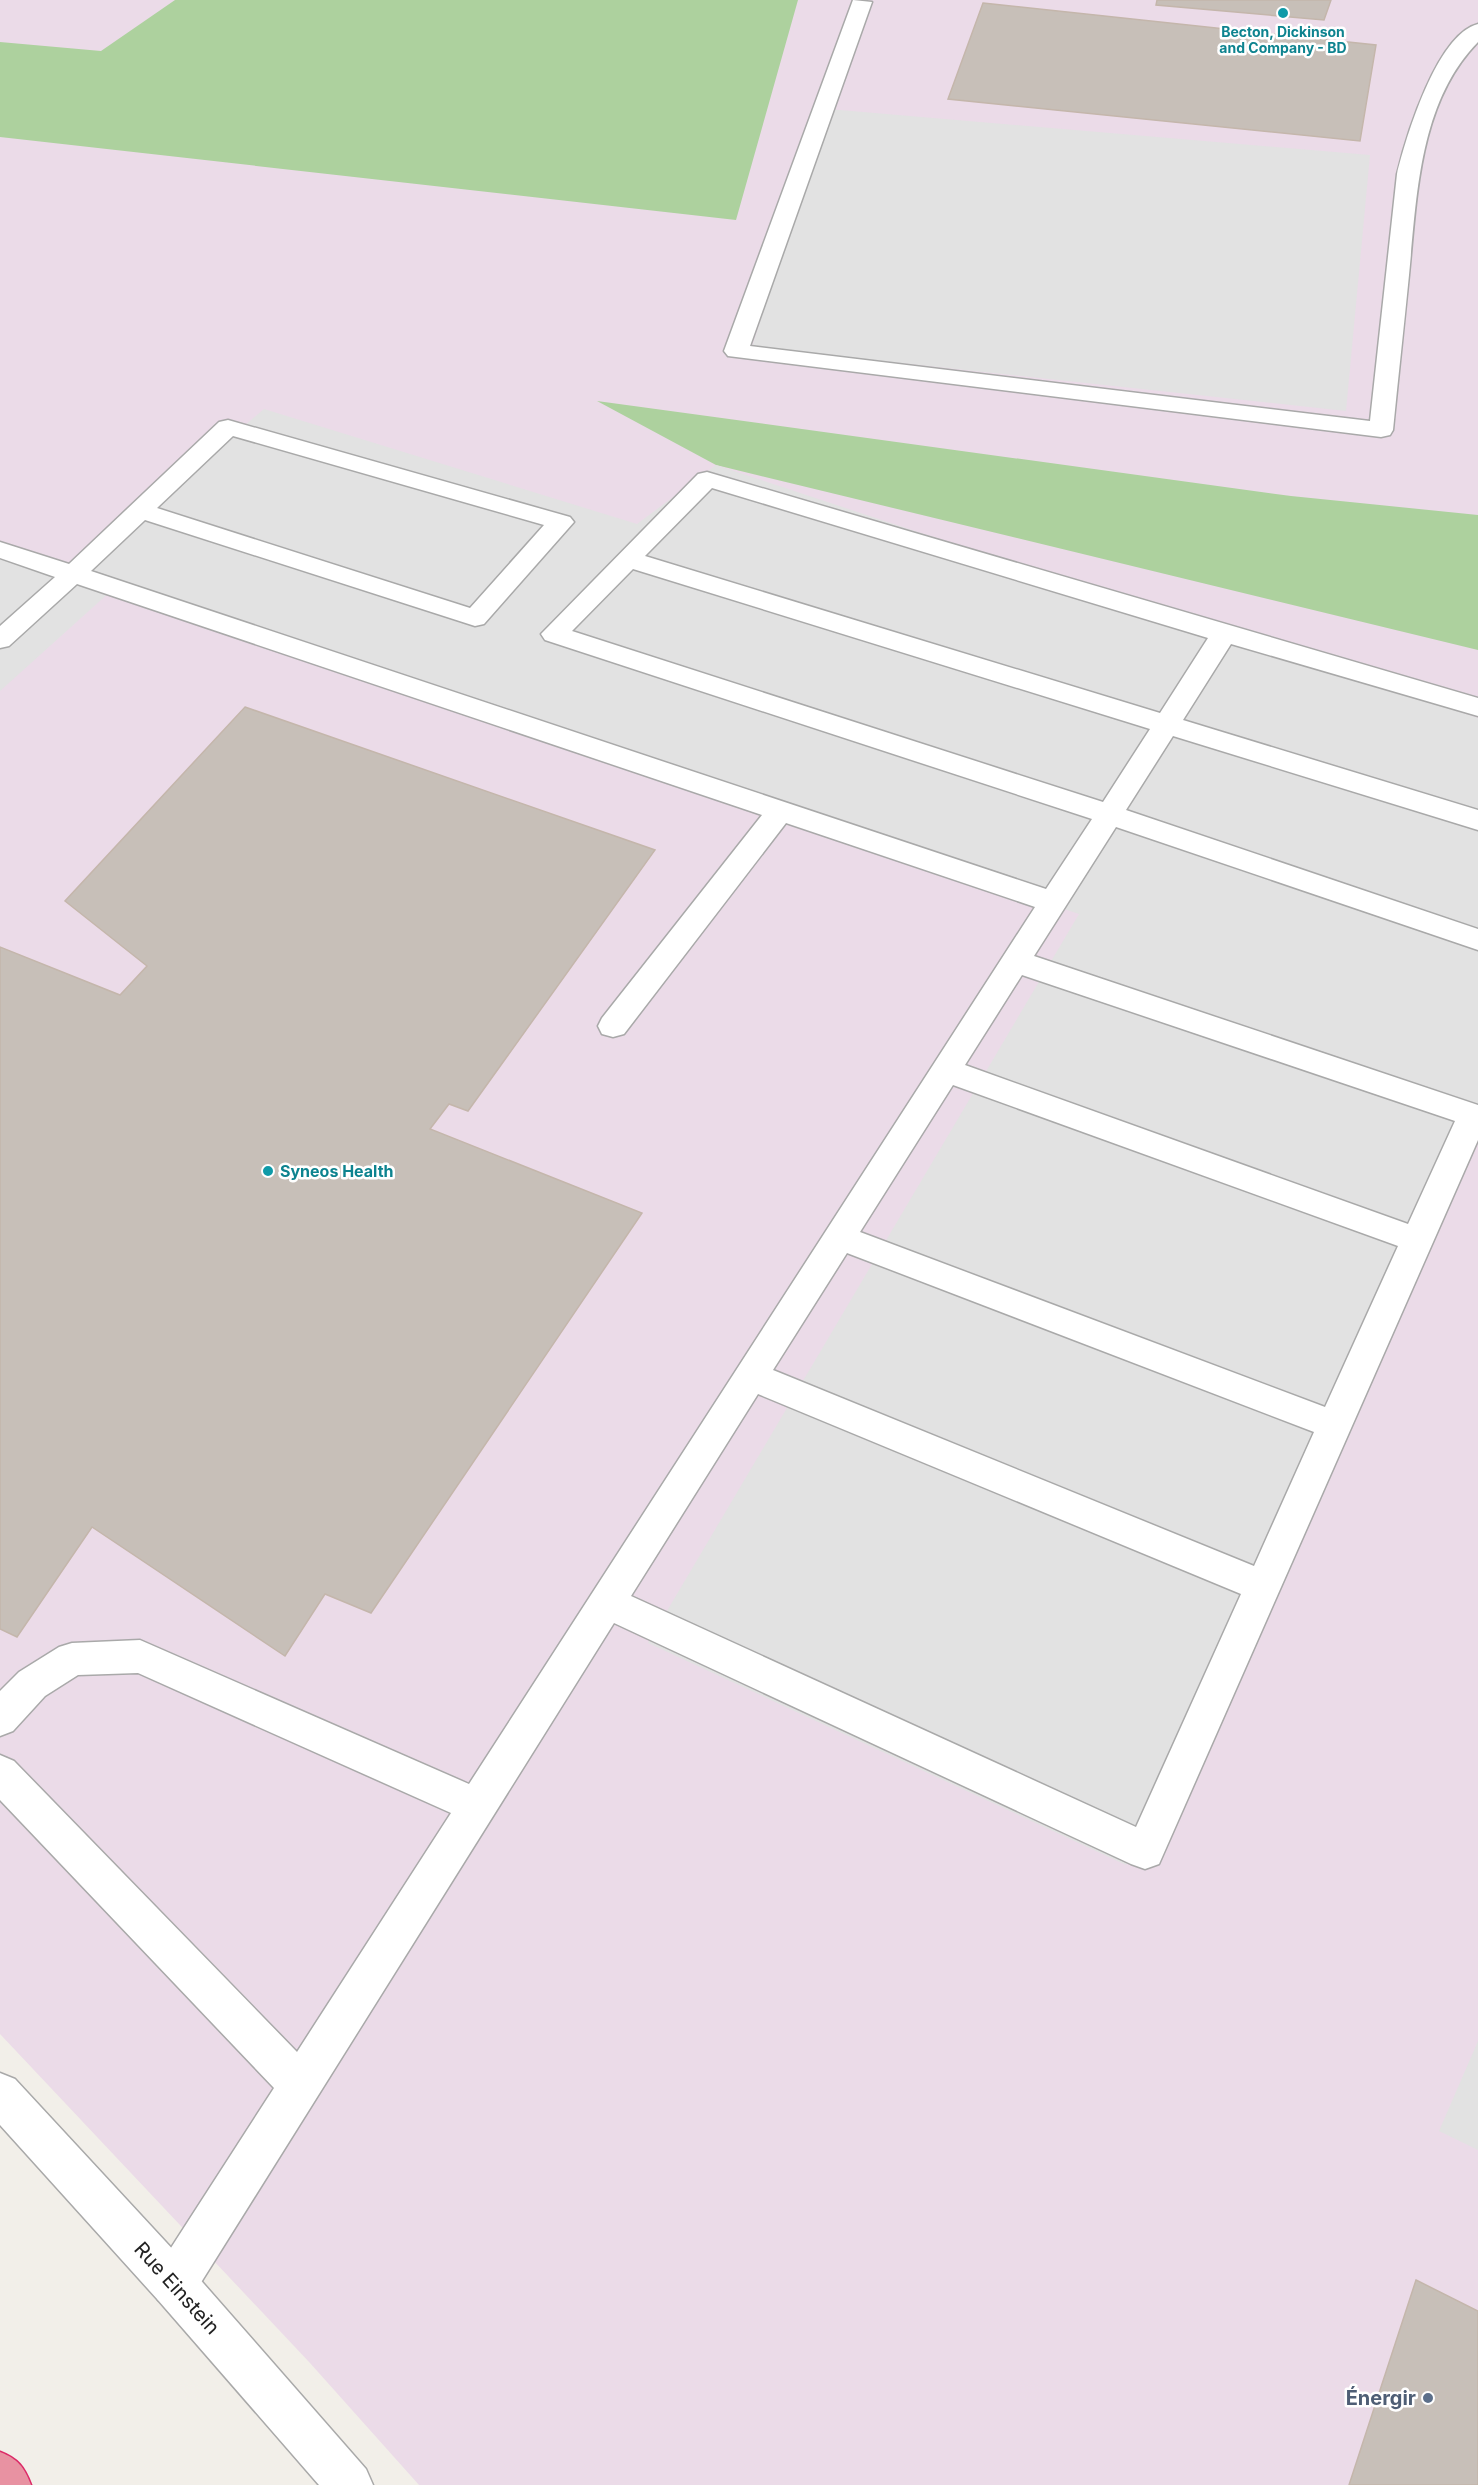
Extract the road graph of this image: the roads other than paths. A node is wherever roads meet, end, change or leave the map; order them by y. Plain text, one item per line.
1 (862, 2) dead end
2 (1478, 30) edge
3 (142, 511) junction
4 (0, 550) edge
5 (628, 559) junction
6 (73, 574) junction
7 (1224, 634) junction
8 (0, 640) edge
9 (1478, 707) edge
10 (1167, 724) junction
11 (782, 810) junction
12 (1108, 814) junction
13 (1478, 820) edge
14 (1053, 902) junction
15 (1478, 940) edge
16 (1016, 961) junction
17 (613, 1026) dead end
18 (945, 1070) junction
19 (1475, 1108) edge
20 (839, 1237) junction
21 (1417, 1240) junction
22 (750, 1376) junction
23 (1334, 1425) junction
24 (1263, 1586) junction
25 (607, 1602) junction
26 (0, 1719) edge
27 (0, 1773) edge
28 (477, 1806) junction
29 (300, 2085) junction
30 (0, 2094) edge
31 (174, 2284) junction
32 (0, 2475) edge
33 (8, 2485) edge
34 (350, 2485) edge

1 - 2 street
3 - 3 street
3 - 6 street
4 - 6 street
5 - 7 street
5 - 10 street
5 - 12 street
6 - 8 street
6 - 11 street
7 - 9 street
7 - 10 street
10 - 12 street
10 - 13 street
11 - 14 street
11 - 17 street
12 - 14 street
12 - 15 street
14 - 16 street
16 - 18 street
16 - 19 street
18 - 20 street
18 - 21 street
19 - 21 street
20 - 22 street
20 - 23 street
21 - 23 street
22 - 24 street
22 - 25 street
23 - 24 street
24 - 25 street
25 - 28 street
26 - 28 street
27 - 29 street
28 - 29 street
29 - 31 street
30 - 31 street, Rue Einstein
31 - 34 street, Rue Einstein
32 - 33 highway

